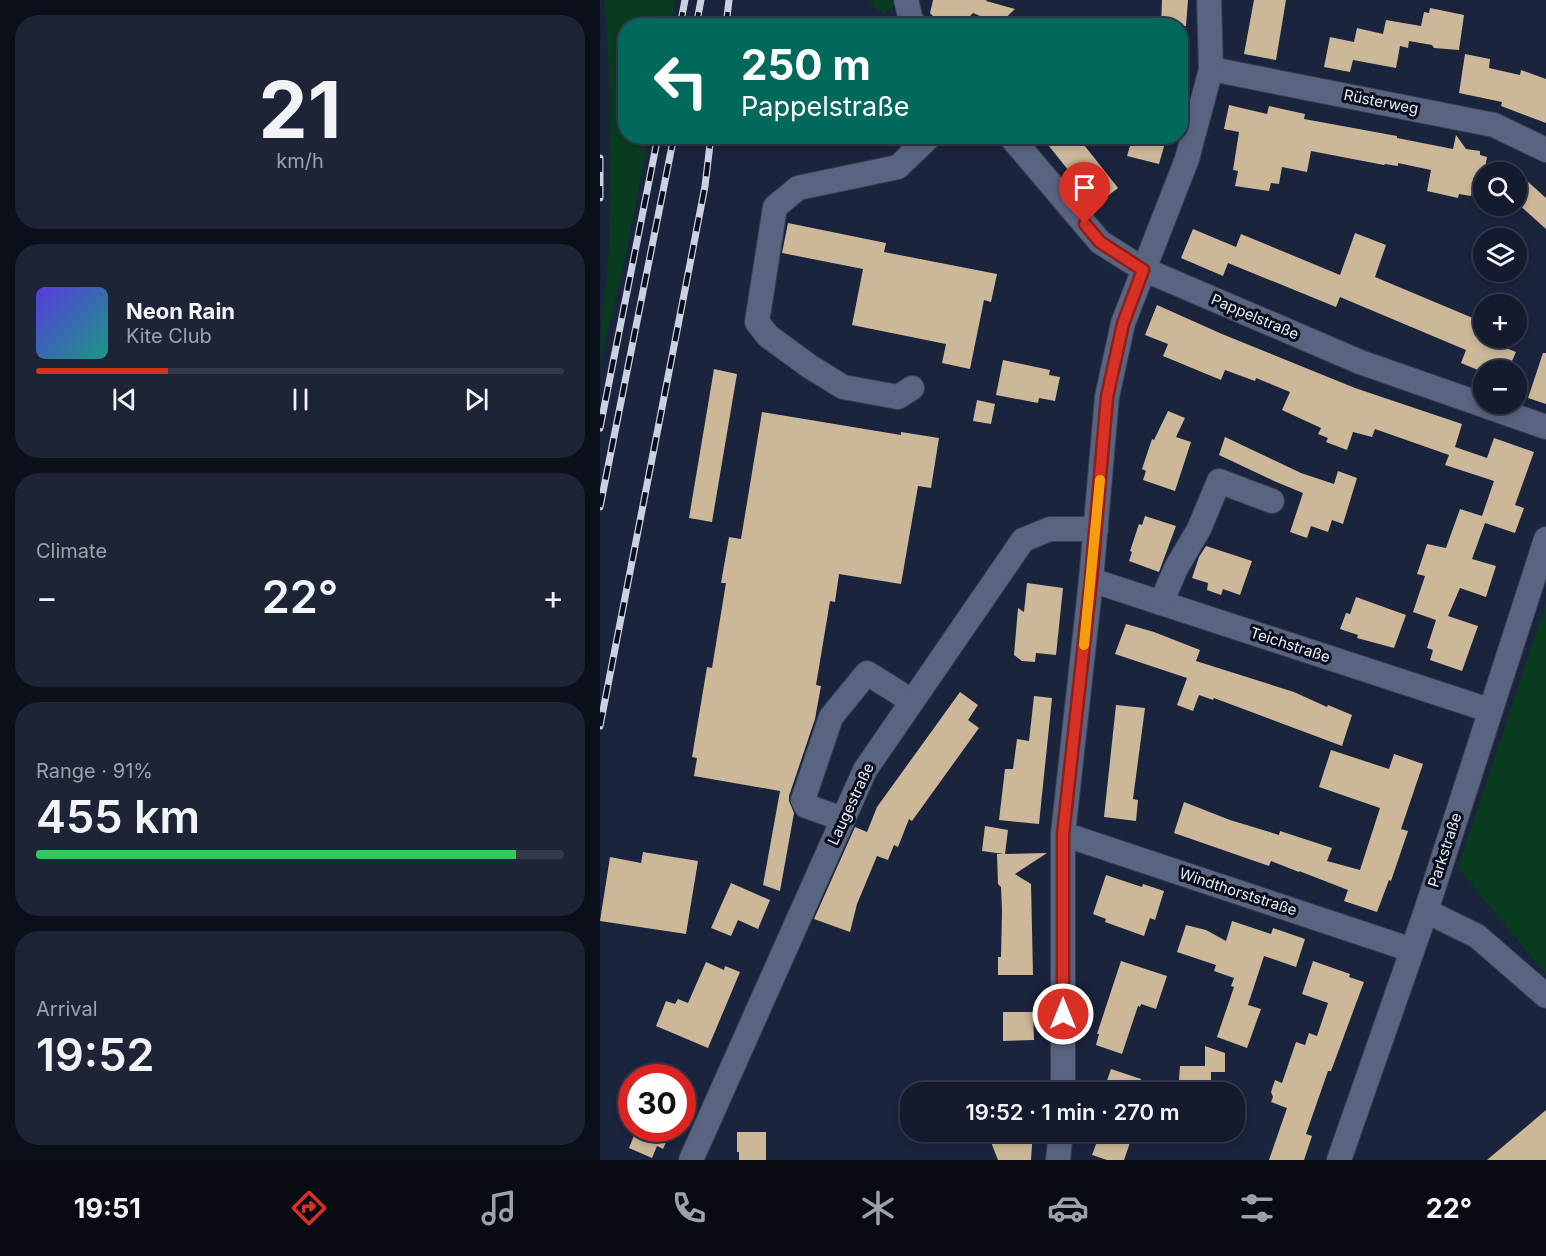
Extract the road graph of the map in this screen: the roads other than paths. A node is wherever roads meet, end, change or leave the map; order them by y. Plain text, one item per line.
1 (1209, 0) edge
2 (1211, 69) junction
3 (922, 144) edge
4 (1017, 144) edge
5 (1546, 150) edge
6 (1143, 270) junction
7 (912, 388) dead end
8 (1546, 427) edge
9 (1272, 501) dead end
10 (1096, 529) junction
11 (1546, 538) edge
12 (1091, 580) junction
13 (1161, 603) junction
14 (912, 701) junction
15 (1490, 710) junction
16 (843, 819) junction
17 (1063, 834) junction
18 (1425, 911) junction
19 (1412, 950) junction
20 (1546, 996) edge
21 (1063, 1082) edge
22 (1060, 1142) edge
23 (692, 1160) edge
24 (1058, 1160) edge
25 (1339, 1160) edge

1 - 2 street
2 - 5 street, Rüsterweg
2 - 6 street
3 - 7 street
4 - 6 street, Pappelstraße
6 - 8 street, Pappelstraße
6 - 10 street
9 - 13 street
10 - 12 street
10 - 14 street, Laugestraße
11 - 15 street, Parkstraße
12 - 13 street, Teichstraße
12 - 17 street
13 - 15 street, Teichstraße
14 - 16 street, Laugestraße
14 - 16 street
15 - 18 street, Parkstraße
16 - 23 street, Laugestraße
17 - 19 street, Windthorststraße
17 - 21 street
18 - 19 street, Parkstraße
18 - 20 street
19 - 25 street, Parkstraße
22 - 24 street

